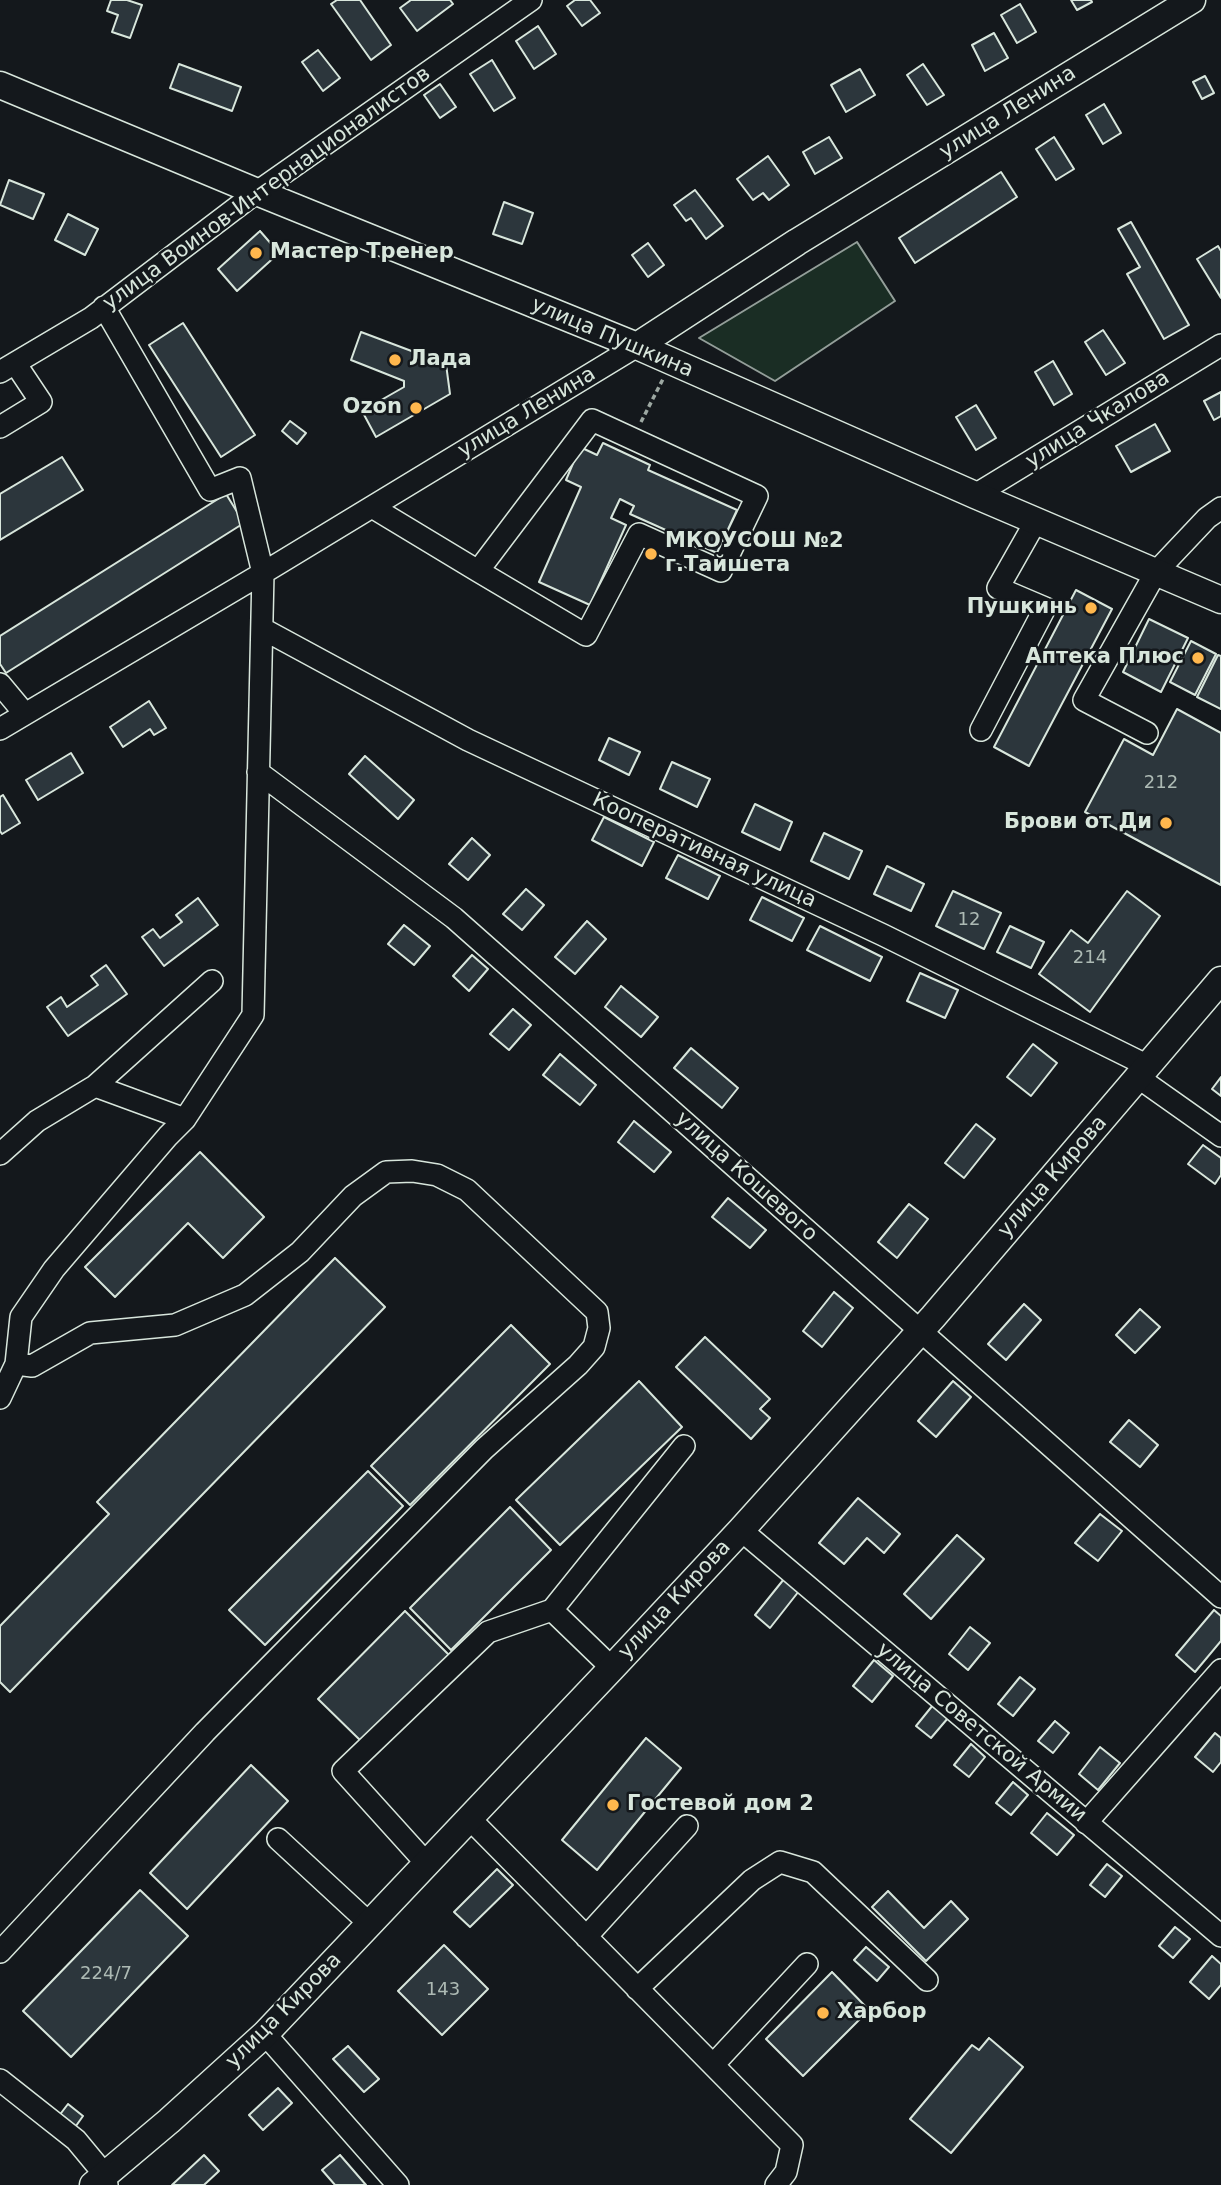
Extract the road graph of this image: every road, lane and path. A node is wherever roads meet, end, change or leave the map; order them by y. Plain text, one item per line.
1 (531, 0) edge
2 (1192, 0) edge
3 (0, 85) edge
4 (257, 192) junction
5 (104, 307) junction
6 (1221, 345) edge
7 (637, 346) junction
8 (671, 361) junction
9 (8, 368) edge
10 (0, 427) edge
11 (633, 439) junction
12 (975, 495) junction
13 (372, 507) junction
14 (1221, 508) edge
15 (1035, 521) junction
16 (478, 571) junction
17 (1156, 572) junction
18 (263, 573) junction
19 (1221, 600) edge
20 (263, 629) junction
21 (0, 684) edge
22 (25, 714) junction
23 (0, 729) edge
24 (981, 730) dead end
25 (1147, 733) dead end
26 (258, 772) junction
27 (1221, 980) edge
28 (212, 981) dead end
29 (1143, 1072) junction
30 (95, 1086) junction
31 (185, 1119) junction
32 (1221, 1136) edge
33 (0, 1154) edge
34 (919, 1332) junction
35 (16, 1364) junction
36 (0, 1398) edge
37 (684, 1446) dead end
38 (741, 1530) junction
39 (1221, 1597) edge
40 (552, 1610) junction
41 (612, 1668) junction
42 (1221, 1670) edge
43 (470, 1819) junction
44 (1086, 1822) junction
45 (687, 1826) dead end
46 (278, 1839) dead end
47 (427, 1864) junction
48 (370, 1924) junction
49 (586, 1937) junction
50 (1221, 1937) edge
51 (0, 1952) edge
52 (807, 1964) dead end
53 (927, 1980) dead end
54 (637, 1989) junction
55 (265, 2034) junction
56 (713, 2066) junction
57 (0, 2080) edge
58 (102, 2182) edge
59 (398, 2185) edge
60 (776, 2185) edge

1 - 4 street, улица Воинов-Интернационалистов
2 - 7 main road, улица Ленина
3 - 4 main road, улица Пушкина
4 - 5 street, улица Воинов-Интернационалистов
4 - 7 main road, улица Пушкина
5 - 9 street, улица Воинов-Интернационалистов
5 - 18 street
6 - 12 street, улица Чкалова
7 - 8 main road, улица Пушкина
7 - 13 street, улица Ленина
8 - 11 path
8 - 12 main road, улица Пушкина
9 - 10 street
11 - 16 street
11 - 16 street
12 - 15 main road, улица Пушкина
13 - 16 street
13 - 18 street, улица Ленина
14 - 17 street
15 - 17 main road, улица Пушкина
15 - 24 street
17 - 19 main road, улица Пушкина
17 - 25 street
18 - 20 street
18 - 22 street, улица Ленина
20 - 26 street
20 - 29 street, Кооперативная улица
21 - 22 street
22 - 23 street, улица Ленина
26 - 31 street
26 - 34 street, улица Кошевого
27 - 29 main road, улица Кирова
28 - 30 street
29 - 32 street, Кооперативная улица
29 - 34 main road, улица Кирова
30 - 31 street
30 - 33 street
31 - 35 street
34 - 38 main road, улица Кирова
34 - 39 street, улица Кошевого
35 - 36 street
35 - 51 street
37 - 40 street
38 - 41 main road, улица Кирова
38 - 44 street, улица Советской Армии
40 - 41 street
40 - 47 street
41 - 43 main road, улица Кирова
42 - 44 street
43 - 47 main road, улица Кирова
43 - 49 street
44 - 50 street, улица Советской Армии
45 - 49 street
46 - 48 street
47 - 48 main road, улица Кирова
48 - 55 main road, улица Кирова
49 - 54 street
52 - 56 street
53 - 54 street
54 - 56 street
55 - 58 main road, улица Кирова
55 - 59 street
56 - 60 street
57 - 58 street

